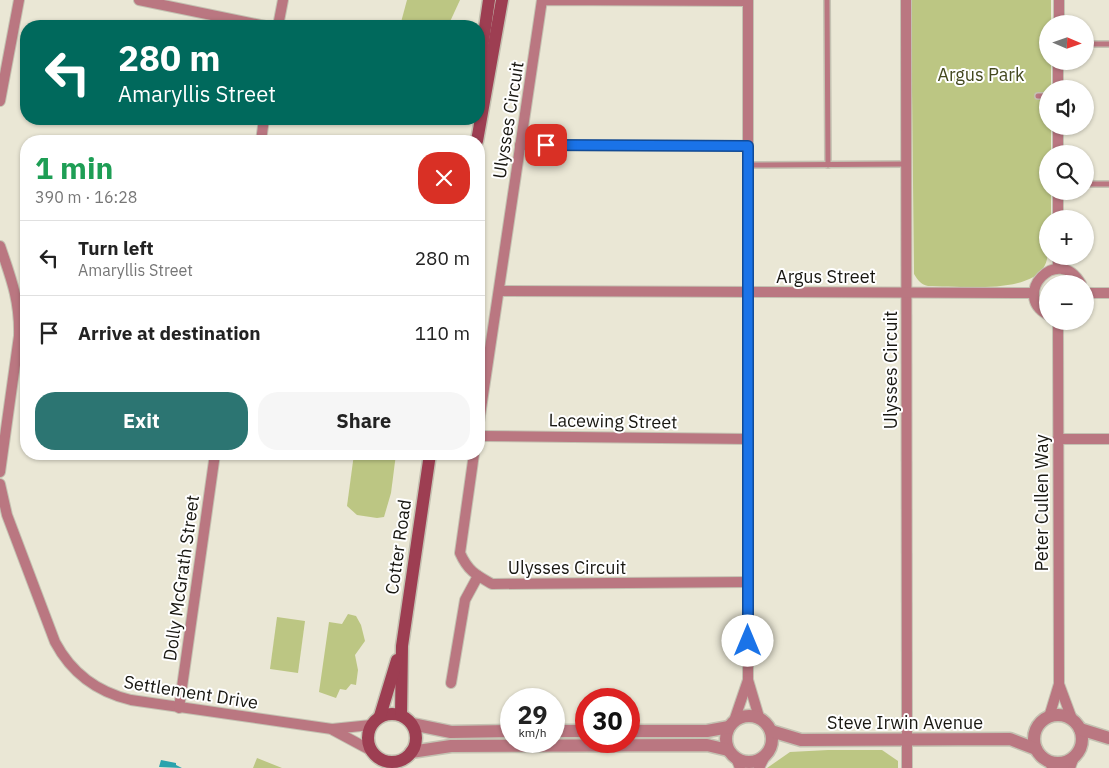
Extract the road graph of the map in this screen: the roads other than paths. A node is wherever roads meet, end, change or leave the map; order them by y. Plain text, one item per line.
1 (19, 0) edge
2 (139, 0) edge
3 (283, 0) edge
4 (490, 0) edge
5 (502, 0) edge
6 (542, 0) edge
7 (748, 0) edge
8 (828, 0) edge
9 (906, 0) edge
10 (1059, 0) edge
11 (1059, 15) edge
12 (235, 20) edge
13 (279, 20) edge
14 (485, 31) edge
15 (1094, 44) edge
16 (1109, 44) edge
17 (485, 96) edge
18 (0, 101) edge
19 (520, 145) junction
20 (748, 146) junction
21 (828, 164) junction
22 (906, 164) junction
23 (748, 166) junction
24 (1094, 184) edge
25 (1109, 184) edge
26 (0, 246) edge
27 (1058, 268) joint
28 (1074, 275) edge
29 (498, 290) junction
30 (748, 292) junction
31 (906, 292) junction
32 (1034, 293) junction
33 (1094, 293) edge
34 (1109, 293) edge
35 (1039, 308) edge
36 (1058, 330) edge
37 (485, 380) edge
38 (485, 436) edge
39 (748, 439) junction
40 (1058, 439) junction
41 (1109, 439) edge
42 (214, 460) edge
43 (429, 460) edge
44 (473, 460) edge
45 (0, 472) edge
46 (0, 484) edge
47 (478, 576) junction
48 (748, 582) junction
49 (402, 646) junction
50 (748, 680) junction
51 (451, 683) dead end
52 (1059, 684) junction
53 (179, 708) junction
54 (402, 715) junction
55 (1049, 717) junction
56 (759, 718) junction
57 (376, 721) junction
58 (412, 724) junction
59 (731, 724) junction
60 (1076, 724) junction
61 (1037, 728) junction
62 (332, 730) junction
63 (500, 731) edge
64 (640, 731) edge
65 (771, 731) junction
66 (1108, 738) edge
67 (907, 739) junction
68 (1010, 739) junction
69 (801, 740) junction
70 (1036, 749) junction
71 (372, 751) junction
72 (767, 753) junction
73 (735, 759) edge
74 (1074, 759) edge
75 (404, 760) edge
76 (382, 764) edge
77 (1051, 765) edge
78 (759, 768) edge
79 (907, 768) edge

1 - 18 street
2 - 12 street
3 - 13 street
4 - 14 main road
5 - 17 main road
6 - 7 street
6 - 19 street, Ulysses Circuit
7 - 20 street
8 - 21 lane
9 - 22 street, Ulysses Circuit
10 - 11 street
15 - 16 lane
19 - 20 street
19 - 29 street, Ulysses Circuit
20 - 23 street
21 - 22 lane
21 - 23 lane
22 - 31 street, Ulysses Circuit
23 - 30 street
24 - 25 lane
26 - 45 street
27 - 28 street
27 - 32 street
29 - 30 street, Argus Street
29 - 37 street, Ulysses Circuit
30 - 31 street, Argus Street
30 - 39 street
31 - 32 street, Argus Street
31 - 67 street, Ulysses Circuit
32 - 35 street
33 - 34 street
36 - 40 street, Peter Cullen Way
38 - 39 street, Lacewing Street
39 - 48 street
40 - 41 street
40 - 52 street, Peter Cullen Way
42 - 53 street, Dolly McGrath Street
43 - 49 main road, Cotter Road
44 - 47 street, Ulysses Circuit
46 - 53 street, Settlement Drive
47 - 48 street, Ulysses Circuit
47 - 51 street
48 - 50 street
49 - 54 main road, Cotter Road
49 - 57 main road, Cotter Road
50 - 56 street
50 - 59 street
52 - 55 street, Peter Cullen Way
52 - 60 street, Peter Cullen Way
53 - 62 street, Settlement Drive
54 - 57 main road
54 - 58 main road
55 - 60 street
55 - 61 street
56 - 59 street
56 - 65 street
57 - 62 street, Settlement Drive
57 - 71 main road
58 - 63 street
58 - 75 main road
59 - 64 street
59 - 73 street
60 - 66 street
60 - 74 street, Peter Cullen Way
61 - 68 street, Steve Irwin Avenue
61 - 70 street
62 - 71 street, Settlement Drive
65 - 69 street, Steve Irwin Avenue
65 - 72 street
66 - 74 street
67 - 68 street, Steve Irwin Avenue
67 - 69 street, Steve Irwin Avenue
67 - 79 street, Ulysses Circuit
68 - 70 street, Steve Irwin Avenue
69 - 72 street, Steve Irwin Avenue
70 - 77 street
71 - 76 main road
72 - 73 street
72 - 78 street
73 - 75 street
74 - 77 street
75 - 76 main road

